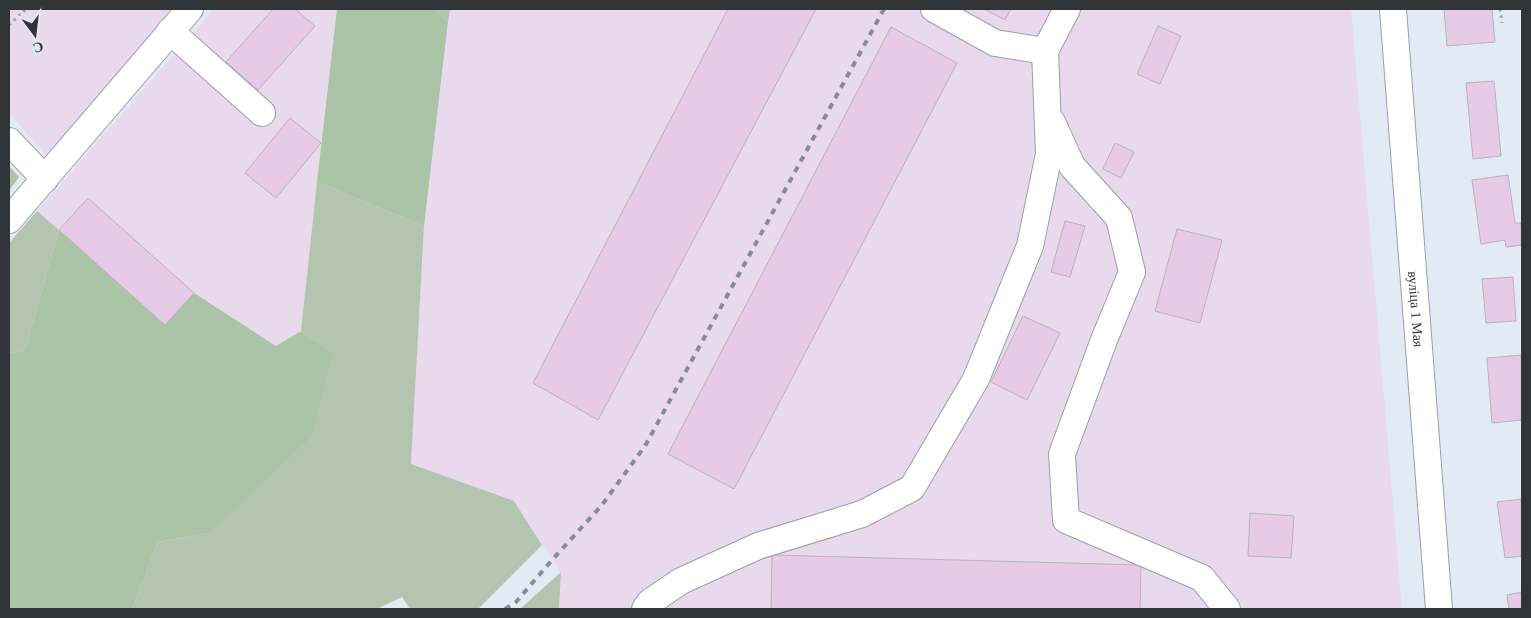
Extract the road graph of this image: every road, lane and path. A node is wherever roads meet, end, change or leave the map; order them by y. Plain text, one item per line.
1 (26, 9) edge
2 (190, 9) edge
3 (934, 9) edge
4 (1067, 9) edge
5 (1393, 9) edge
6 (1500, 9) edge
7 (1502, 23) dead end
8 (9, 25) edge
9 (170, 31) junction
10 (1045, 52) junction
11 (262, 113) dead end
12 (1047, 113) junction
13 (9, 141) edge
14 (45, 179) junction
15 (9, 220) edge
16 (645, 609) edge
17 (1227, 609) edge
18 (1439, 609) edge

1 - 8 path
2 - 9 street
3 - 10 street
4 - 10 street
5 - 18 street, вуліца 1 Мая
6 - 7 path
9 - 11 street
9 - 14 street
10 - 12 street
12 - 16 street
12 - 17 street
13 - 14 street
14 - 15 street

